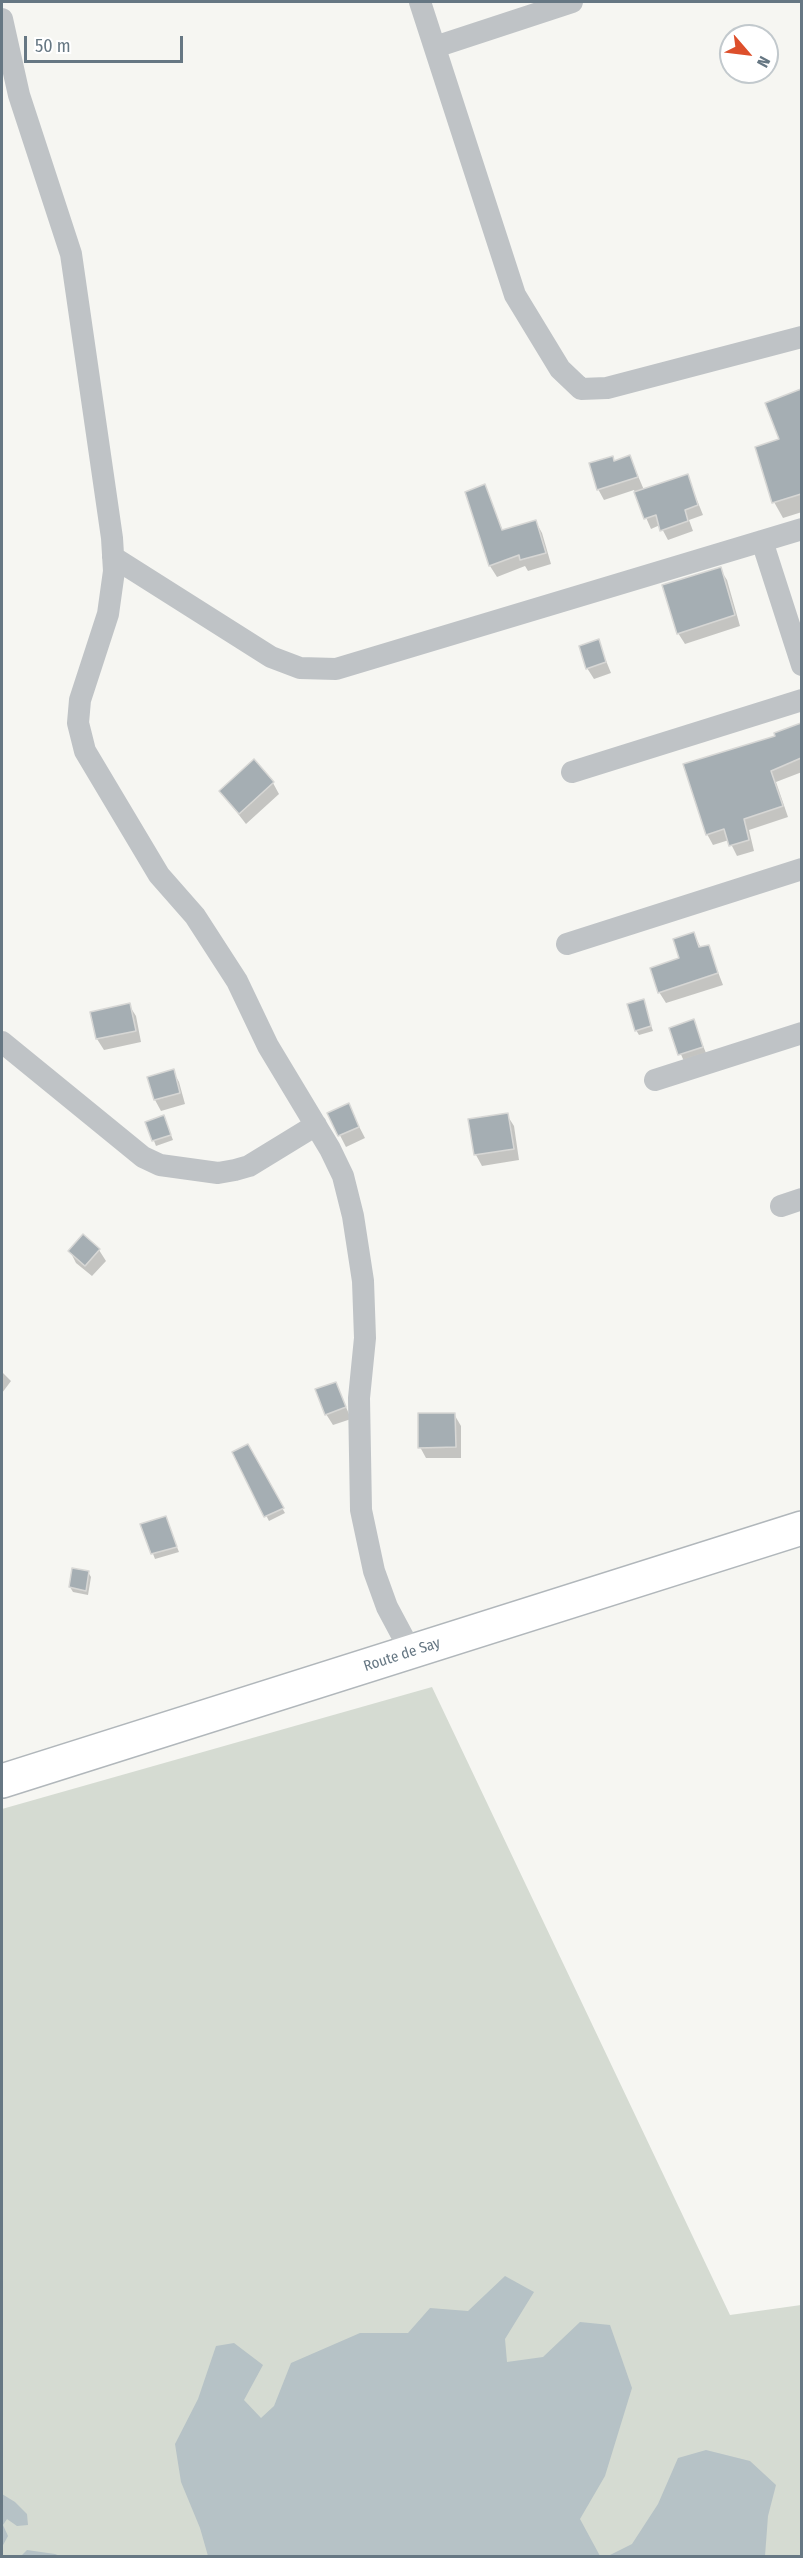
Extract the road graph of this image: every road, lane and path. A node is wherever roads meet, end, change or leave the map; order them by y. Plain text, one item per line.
1 (420, 2) edge
2 (572, 2) edge
3 (2, 19) edge
4 (435, 47) junction
5 (801, 337) edge
6 (801, 529) edge
7 (762, 541) junction
8 (113, 557) junction
9 (801, 665) edge
10 (801, 700) edge
11 (572, 772) dead end
12 (801, 869) edge
13 (567, 944) dead end
14 (801, 1033) edge
15 (2, 1042) edge
16 (655, 1080) dead end
17 (316, 1125) junction
18 (801, 1528) edge
19 (411, 1652) junction
20 (2, 1781) edge

1 - 4 street
2 - 4 street
3 - 8 street
4 - 5 street
6 - 7 street
7 - 8 street
7 - 9 street
8 - 17 street
10 - 11 street
12 - 13 street
14 - 16 street
15 - 17 street
17 - 19 street
18 - 19 main road, Route de Say
19 - 20 main road, Route de Say

